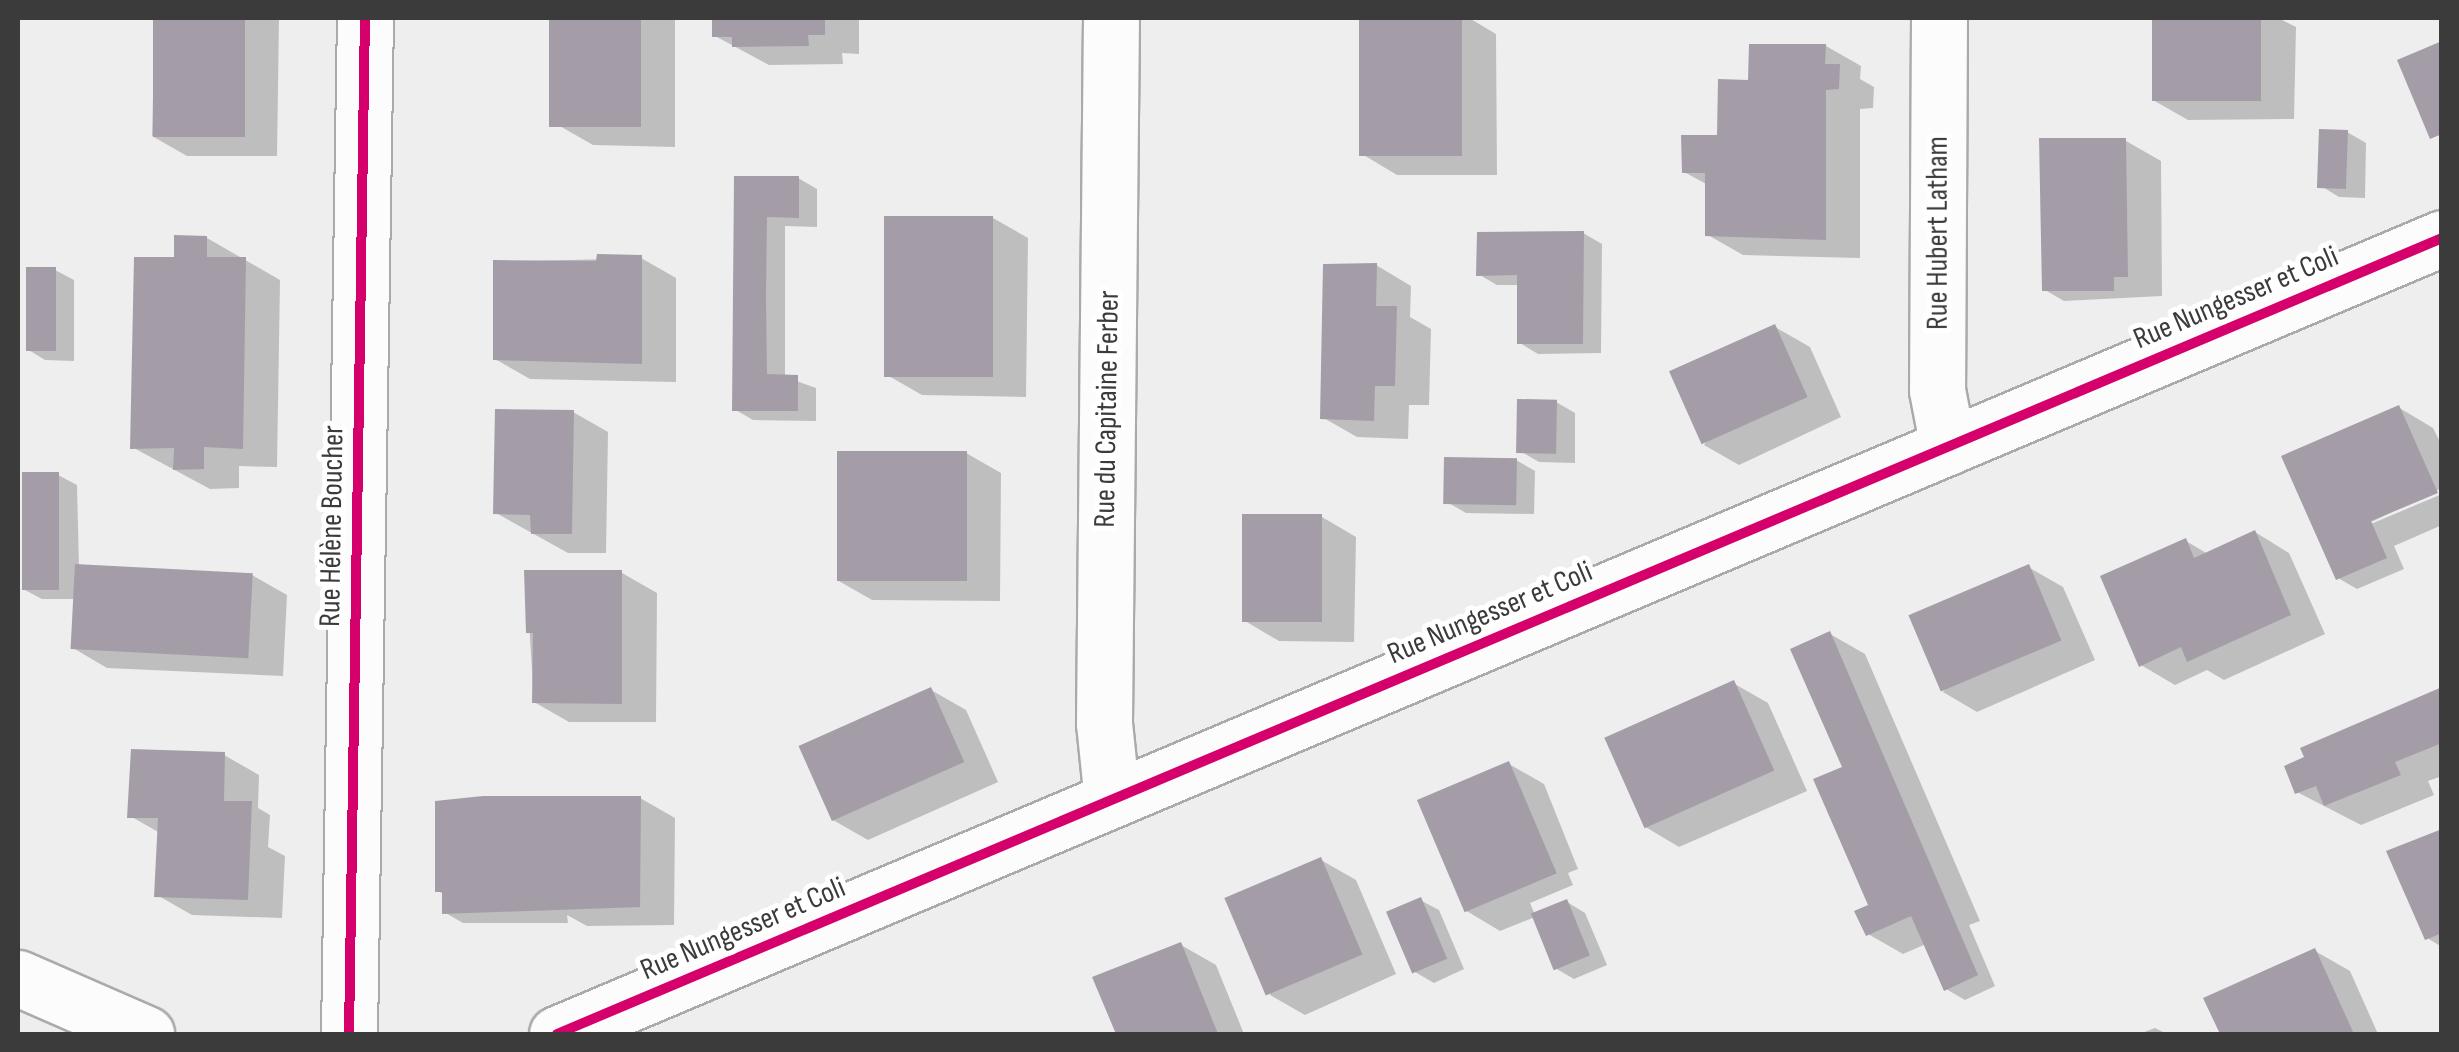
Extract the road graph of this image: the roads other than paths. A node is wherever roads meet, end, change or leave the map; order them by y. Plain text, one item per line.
1 (365, 18) edge
2 (1112, 18) edge
3 (1939, 18) edge
4 (2442, 238) edge
5 (1948, 447) junction
6 (1112, 800) junction
7 (18, 978) edge
8 (146, 1034) edge
9 (349, 1034) edge
10 (557, 1034) edge

1 - 9 street, Rue Hélène Boucher
2 - 6 street, Rue du Capitaine Ferber
3 - 5 street, Rue Hubert Latham
4 - 5 street, Rue Nungesser et Coli
5 - 6 street, Rue Nungesser et Coli
6 - 10 street, Rue Nungesser et Coli
7 - 8 street

